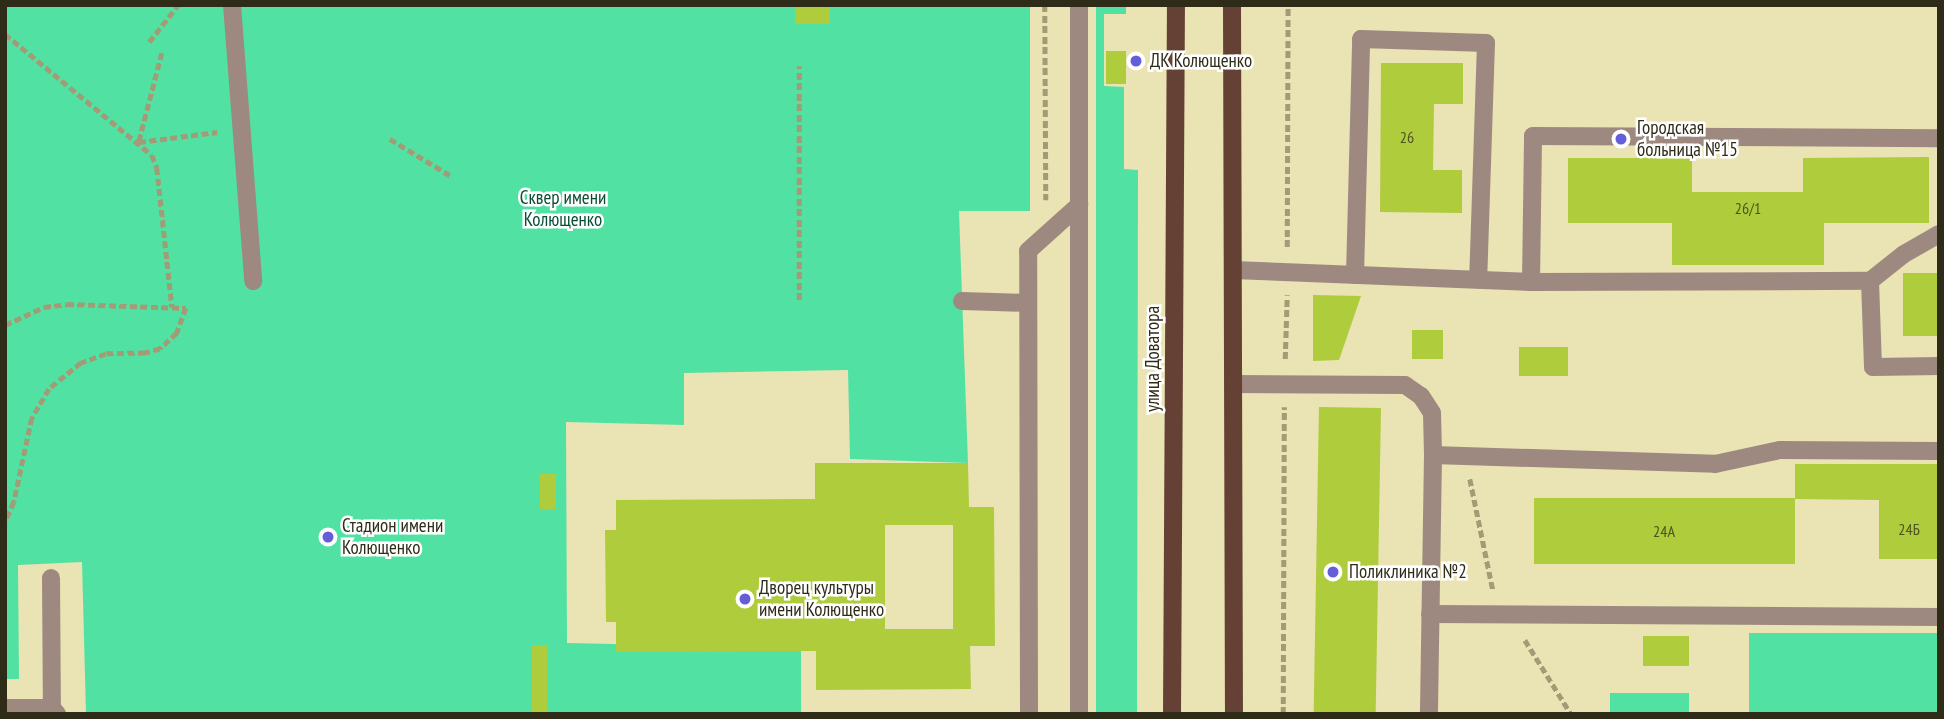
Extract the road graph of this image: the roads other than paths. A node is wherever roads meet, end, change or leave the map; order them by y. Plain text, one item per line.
1 (232, 5) edge
2 (1079, 5) edge
3 (1176, 5) edge
4 (1232, 5) edge
5 (1939, 138) edge
6 (1079, 205) junction
7 (1939, 234) edge
8 (1233, 270) junction
9 (1355, 275) junction
10 (1478, 279) junction
11 (253, 281) dead end
12 (1870, 281) junction
13 (1531, 282) junction
14 (962, 301) dead end
15 (1028, 303) junction
16 (1939, 366) edge
17 (1233, 384) junction
18 (1939, 451) edge
19 (1433, 455) junction
20 (51, 578) dead end
21 (1430, 614) junction
22 (1939, 617) edge
23 (5, 708) edge
24 (54, 711) edge
25 (1029, 714) edge
26 (1079, 714) edge
27 (1172, 714) edge
28 (1234, 714) edge
29 (1429, 714) edge

1 - 11 lane
2 - 6 lane
3 - 27 main road, улица Доватора
4 - 8 main road
5 - 13 lane
6 - 15 lane
6 - 26 lane
7 - 12 lane
8 - 9 lane
8 - 17 main road
9 - 10 lane
9 - 10 lane
10 - 13 lane
12 - 13 lane
12 - 16 lane
14 - 15 lane
15 - 25 lane
17 - 19 lane
17 - 28 main road
18 - 19 lane
19 - 21 lane
20 - 24 lane
21 - 22 lane
21 - 29 lane
23 - 24 lane

